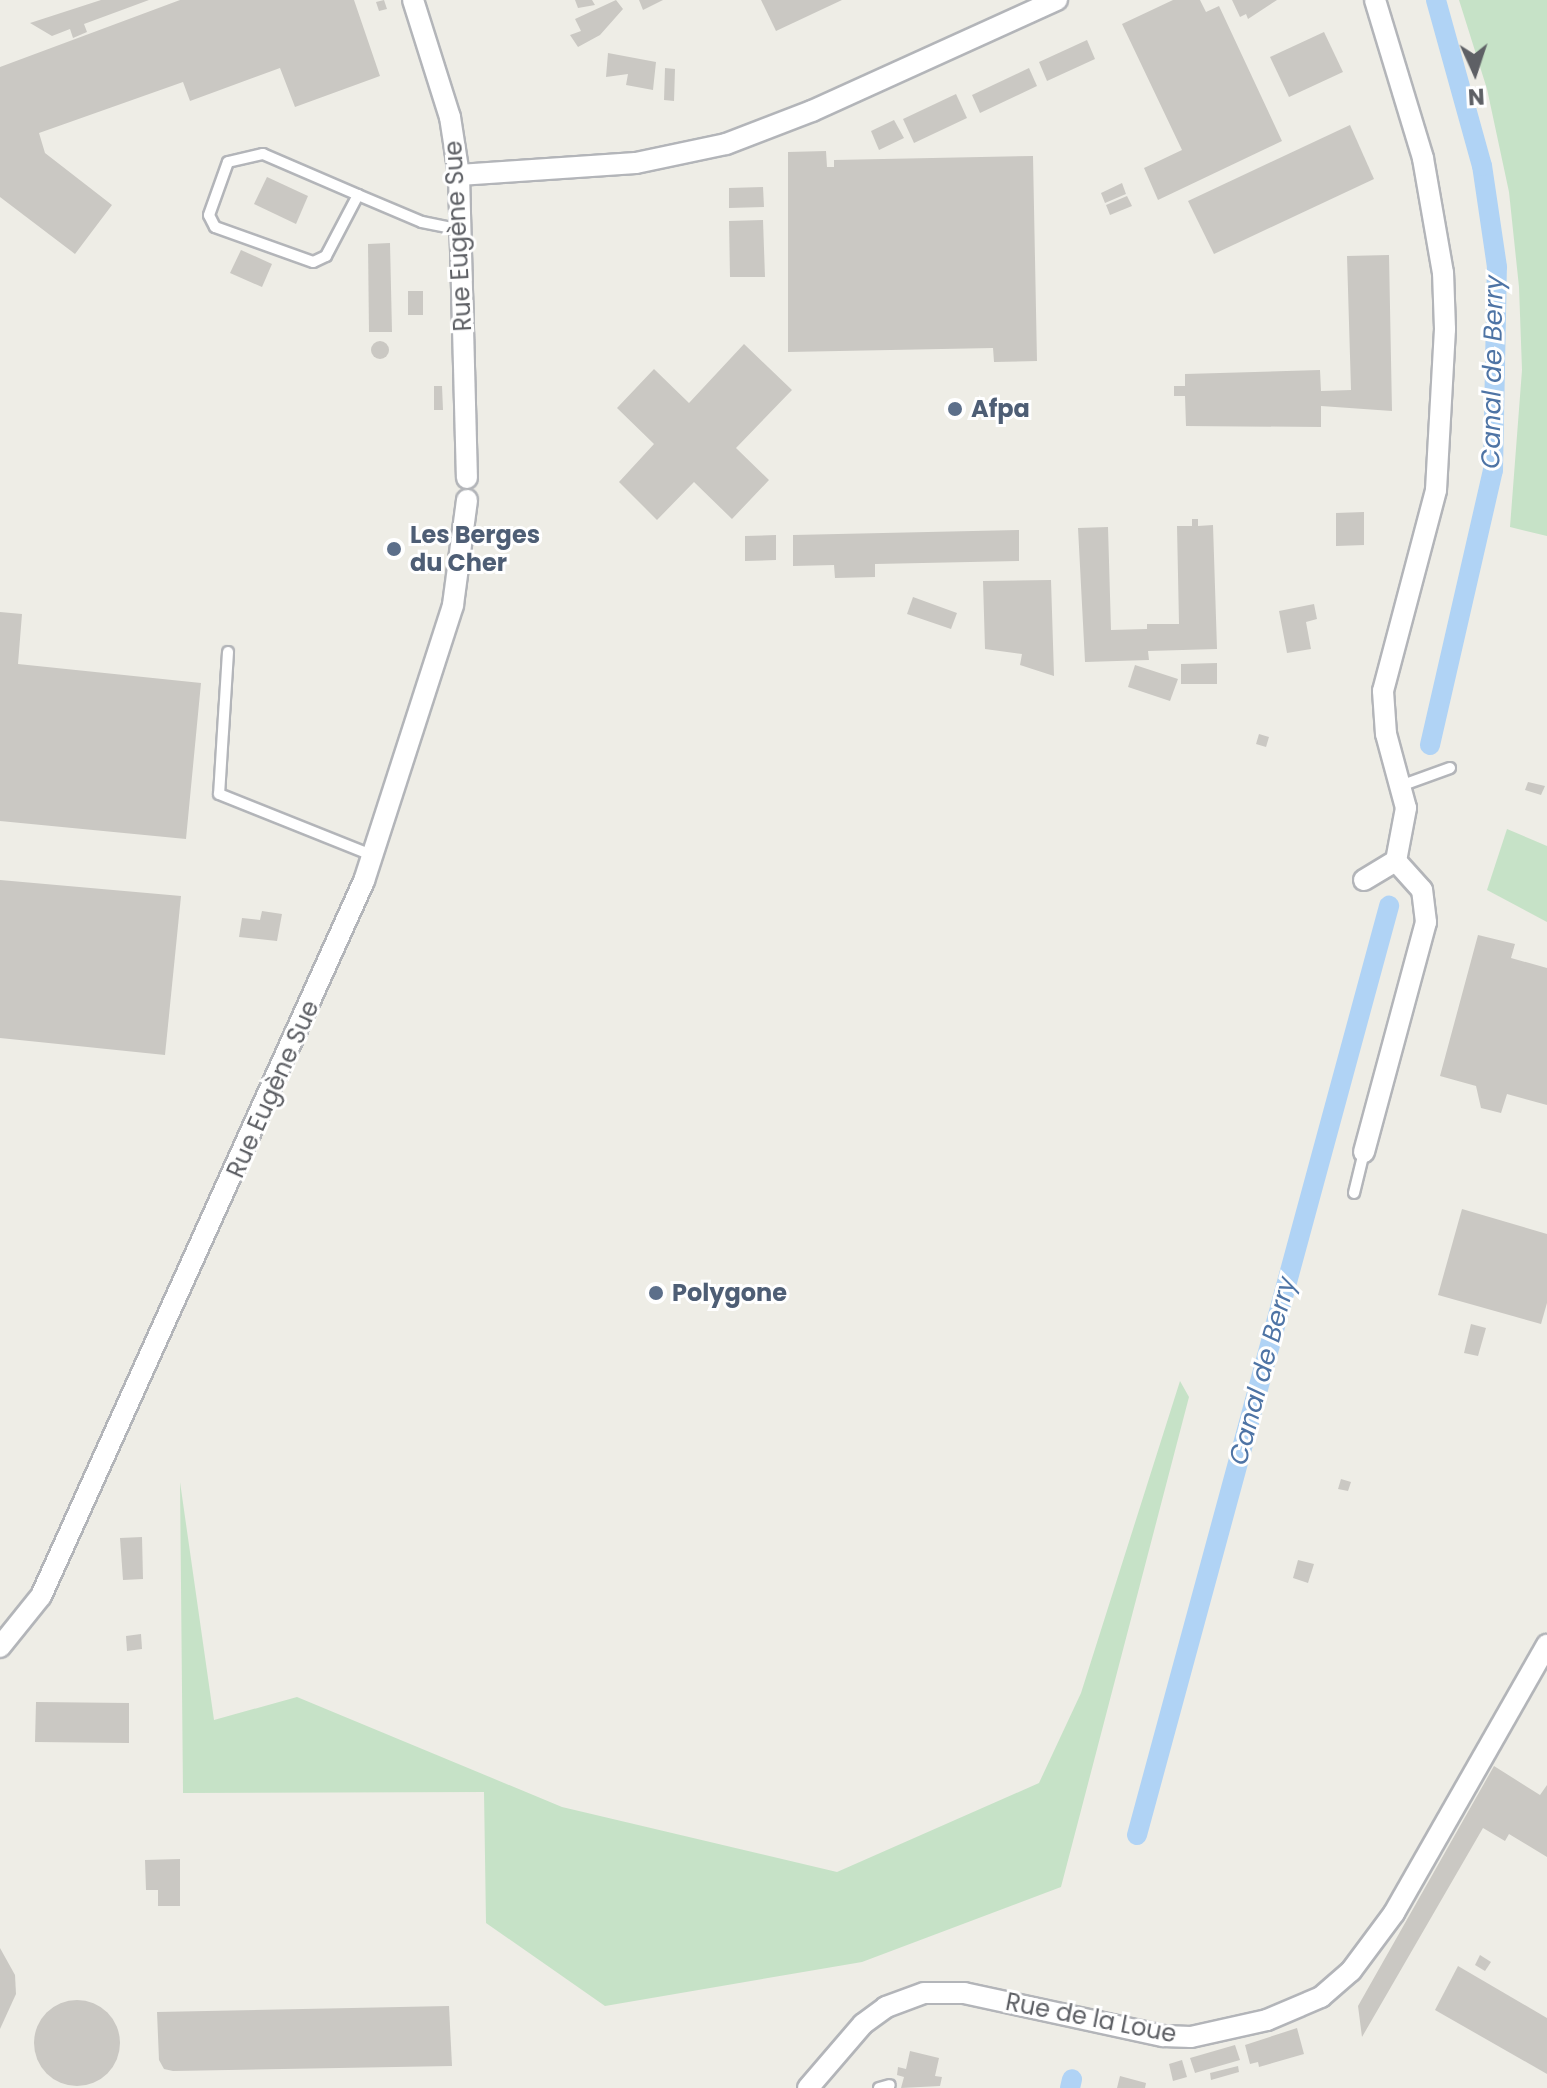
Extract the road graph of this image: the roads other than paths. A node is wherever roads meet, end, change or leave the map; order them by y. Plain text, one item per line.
1 (413, 0) edge
2 (1057, 0) edge
3 (1375, 0) edge
4 (459, 175) junction
5 (358, 195) junction
6 (462, 230) junction
7 (467, 478) dead end
8 (467, 500) dead end
9 (228, 652) dead end
10 (1450, 768) dead end
11 (1403, 785) junction
12 (374, 856) junction
13 (1396, 861) junction
14 (1364, 880) dead end
15 (1364, 1152) joint
16 (1354, 1193) dead end
17 (1547, 1645) edge
18 (0, 1647) edge
19 (808, 2088) edge

1 - 4 street, Rue Eugène Sue
2 - 4 street
3 - 11 street
4 - 6 street, Rue Eugène Sue
5 - 5 lane
5 - 6 lane
6 - 7 street, Rue Eugène Sue
8 - 12 street, Rue Eugène Sue
9 - 12 lane
10 - 11 lane
11 - 13 street
12 - 18 street, Rue Eugène Sue
13 - 14 street
13 - 15 street
15 - 16 lane
17 - 19 street, Rue de la Loue

